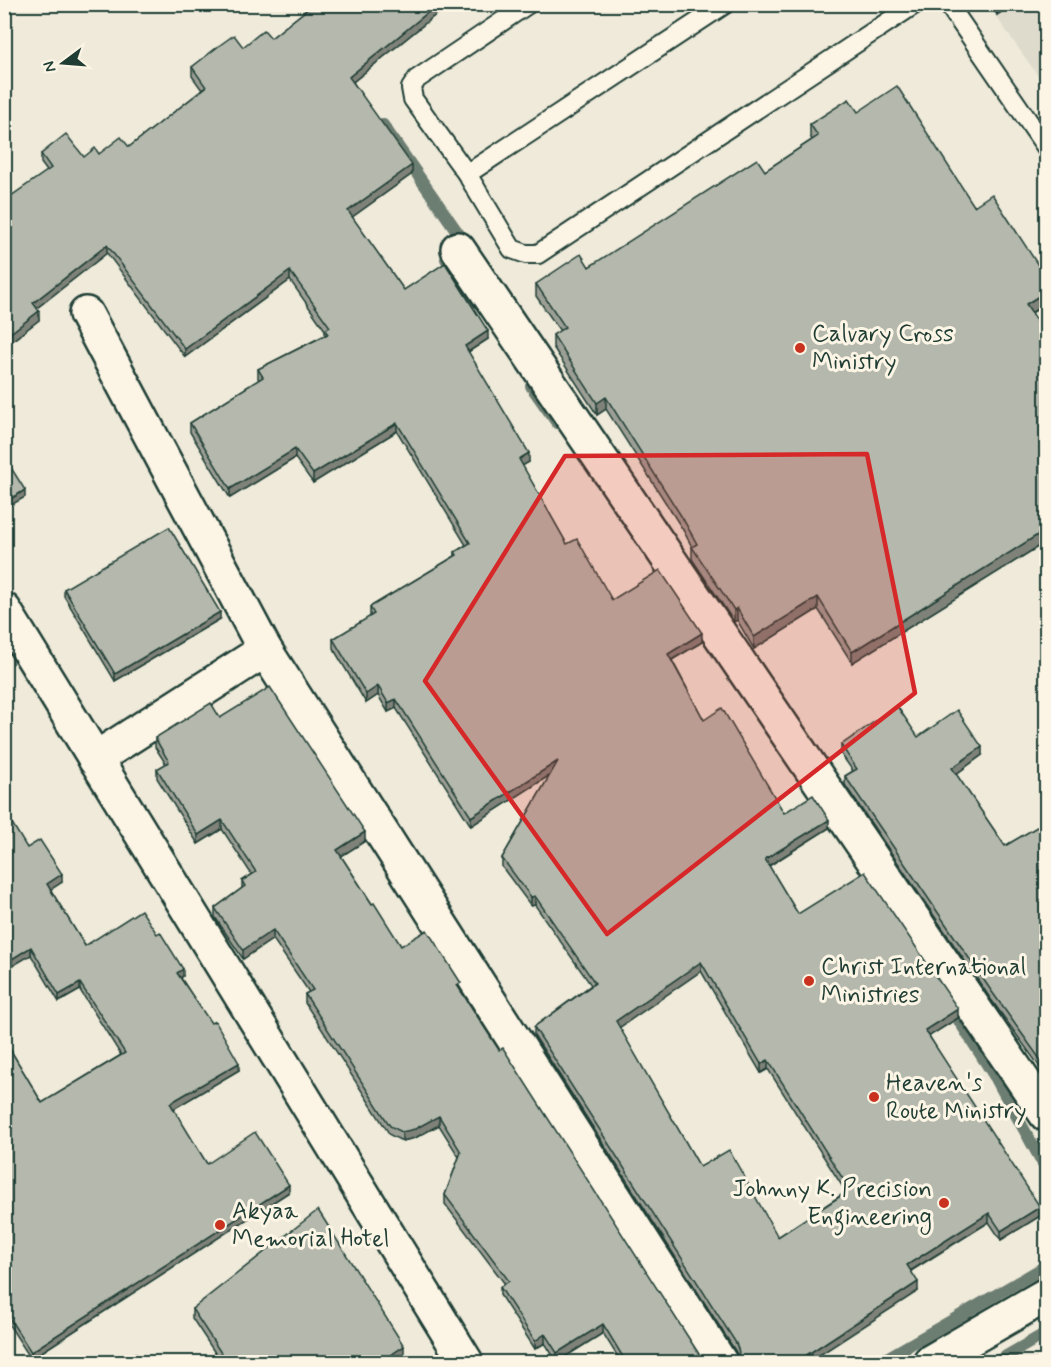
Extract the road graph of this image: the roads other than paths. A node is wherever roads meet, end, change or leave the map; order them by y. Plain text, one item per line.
1 (528, 4) edge
2 (725, 4) edge
3 (915, 4) edge
4 (948, 4) edge
5 (1047, 147) edge
6 (467, 174) junction
7 (458, 249) dead end
8 (86, 314) dead end
9 (4, 610) edge
10 (265, 650) junction
11 (95, 759) junction
12 (1047, 1114) edge
13 (1047, 1295) edge
14 (466, 1362) edge
15 (720, 1362) edge
16 (930, 1362) edge

1 - 6 lane
2 - 6 lane
3 - 6 lane
4 - 5 lane
7 - 12 street
8 - 10 street
9 - 11 street
10 - 11 street
10 - 15 street
11 - 14 street
13 - 16 street

